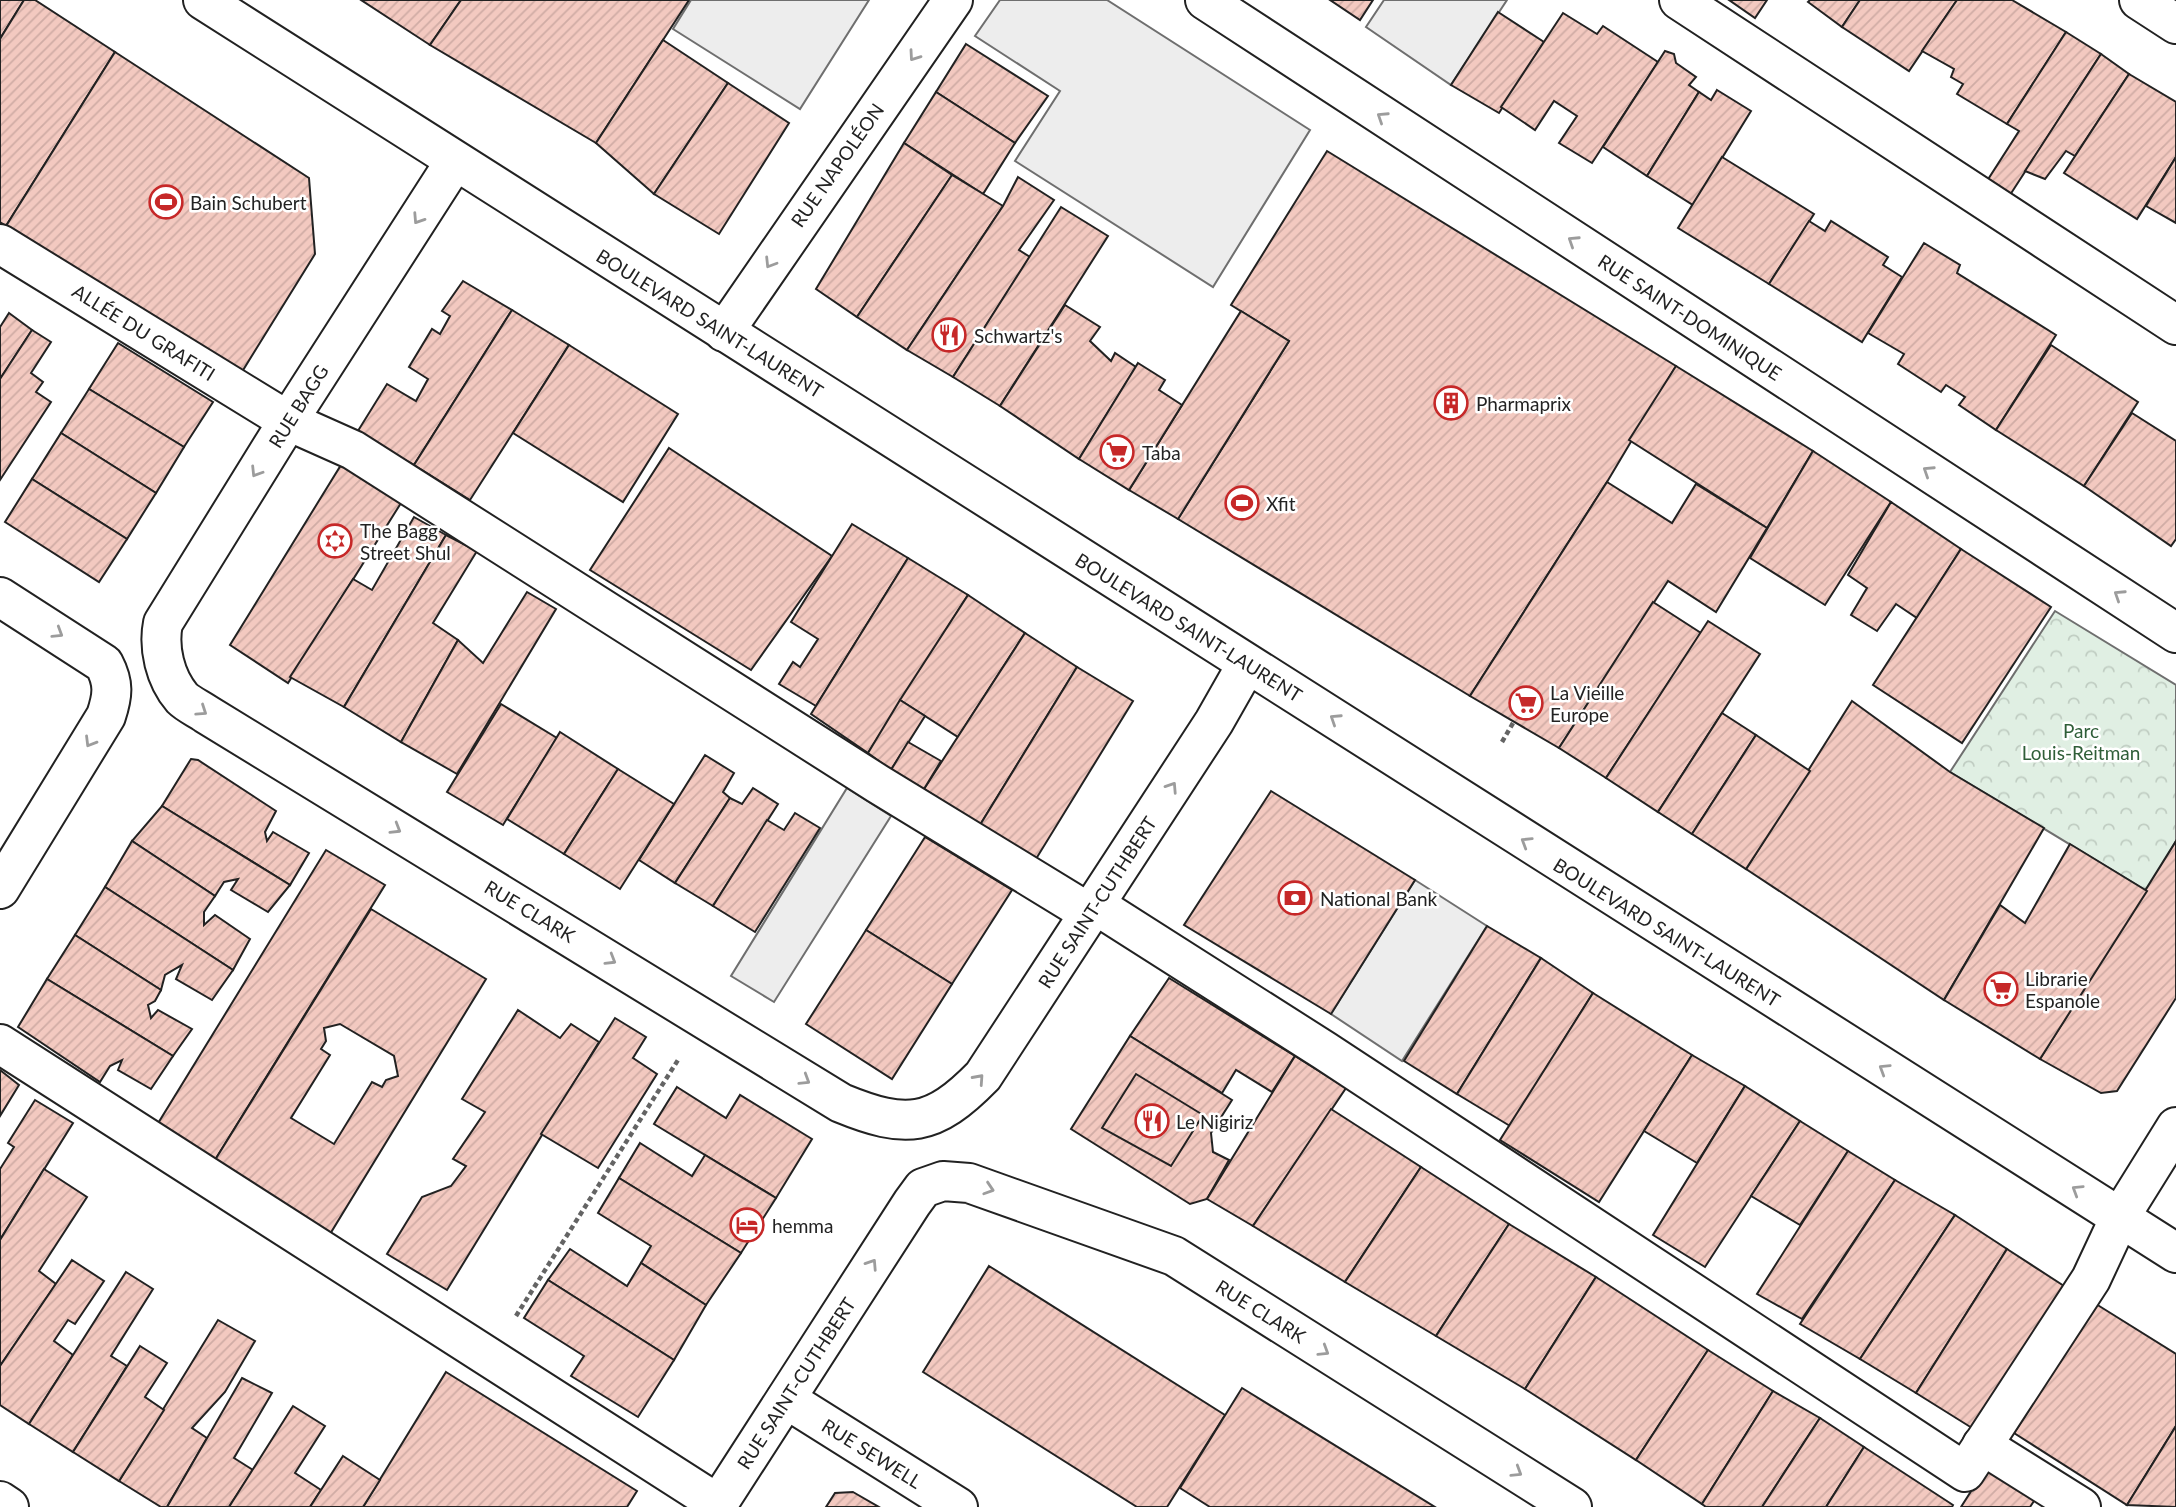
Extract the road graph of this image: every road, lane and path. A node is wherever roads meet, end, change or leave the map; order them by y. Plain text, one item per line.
1 (203, 0) edge
2 (953, 0) edge
3 (1205, 0) edge
4 (1679, 0) edge
5 (2139, 0) edge
6 (2176, 24) edge
7 (455, 161) junction
8 (0, 244) edge
9 (2176, 325) edge
10 (724, 332) junction
11 (288, 421) junction
12 (0, 597) edge
13 (2176, 633) edge
14 (162, 658) joint
15 (1247, 664) junction
16 (1513, 723) dead end
17 (1502, 742) dead end
18 (0, 889) edge
19 (1092, 909) junction
20 (0, 1044) edge
21 (684, 1051) dead end
22 (925, 1118) joint
23 (2176, 1127) edge
24 (923, 1188) joint
25 (2120, 1217) junction
26 (2176, 1252) edge
27 (491, 1356) junction
28 (786, 1399) junction
29 (1982, 1445) junction
30 (0, 1501) edge
31 (717, 1506) edge
32 (9, 1507) edge
33 (958, 1507) edge
34 (1572, 1507) edge
35 (2081, 1507) edge

1 - 7 street, BOULEVARD SAINT-LAURENT
2 -> 10 street, RUE NAPOLÉON
13 -> 3 street, RUE SAINT-DOMINIQUE
4 - 9 street
5 - 6 street
7 - 10 street, BOULEVARD SAINT-LAURENT
7 -> 11 street, RUE BAGG
8 - 11 street, ALLÉE DU GRAFITI
10 - 15 street, BOULEVARD SAINT-LAURENT
11 -> 14 street, RUE BAGG
11 - 19 street, ALLÉE DU GRAFITI
12 -> 18 street
14 -> 22 street, RUE CLARK
19 -> 15 street, RUE SAINT-CUTHBERT
25 -> 15 street, BOULEVARD SAINT-LAURENT
16 - 17 path
22 -> 19 street, RUE SAINT-CUTHBERT
19 - 29 street, ALLÉE DU GRAFITI
20 - 27 street
21 - 27 path
23 - 25 street
28 -> 24 street, RUE SAINT-CUTHBERT
24 -> 34 street, RUE CLARK
25 - 26 street, BOULEVARD SAINT-LAURENT
25 - 29 street
27 - 31 street
28 - 31 street, RUE SAINT-CUTHBERT
28 - 33 street, RUE SEWELL
29 - 35 street
30 - 32 street

